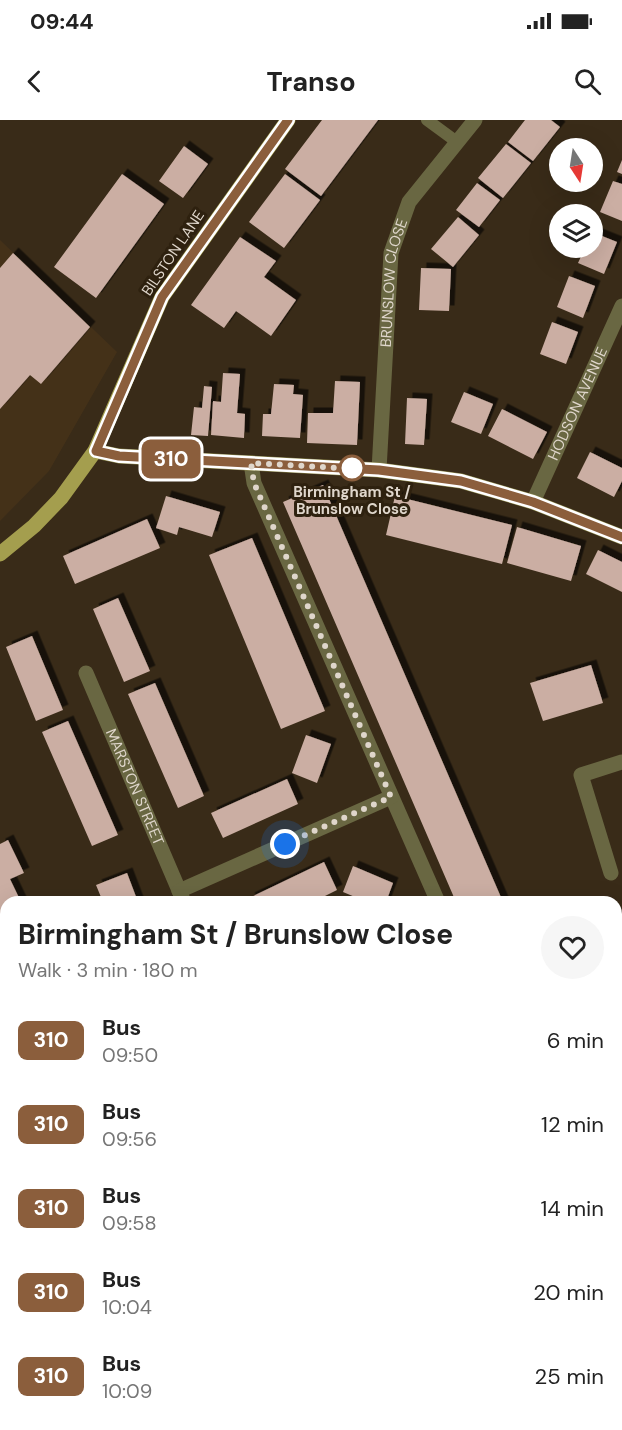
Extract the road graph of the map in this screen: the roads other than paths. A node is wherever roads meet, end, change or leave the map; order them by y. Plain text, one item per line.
1 (288, 120) edge
2 (427, 120) edge
3 (474, 120) edge
4 (457, 142) junction
5 (622, 306) edge
6 (96, 451) junction
7 (251, 463) junction
8 (379, 470) junction
9 (533, 502) junction
10 (622, 537) edge
11 (0, 554) edge
12 (86, 673) dead end
13 (622, 762) edge
14 (391, 797) junction
15 (611, 873) dead end
16 (182, 896) edge
17 (435, 896) edge

1 - 6 main road, BILSTON LANE
2 - 4 lane
3 - 4 street, BRUNSLOW CLOSE
4 - 8 street, BRUNSLOW CLOSE
5 - 9 street, HODSON AVENUE
6 - 7 street
6 - 11 main road, BILSTON LANE
7 - 8 street
7 - 14 street
8 - 9 street
9 - 10 street
12 - 16 street, MARSTON STREET
13 - 15 street
14 - 16 street
14 - 17 street

